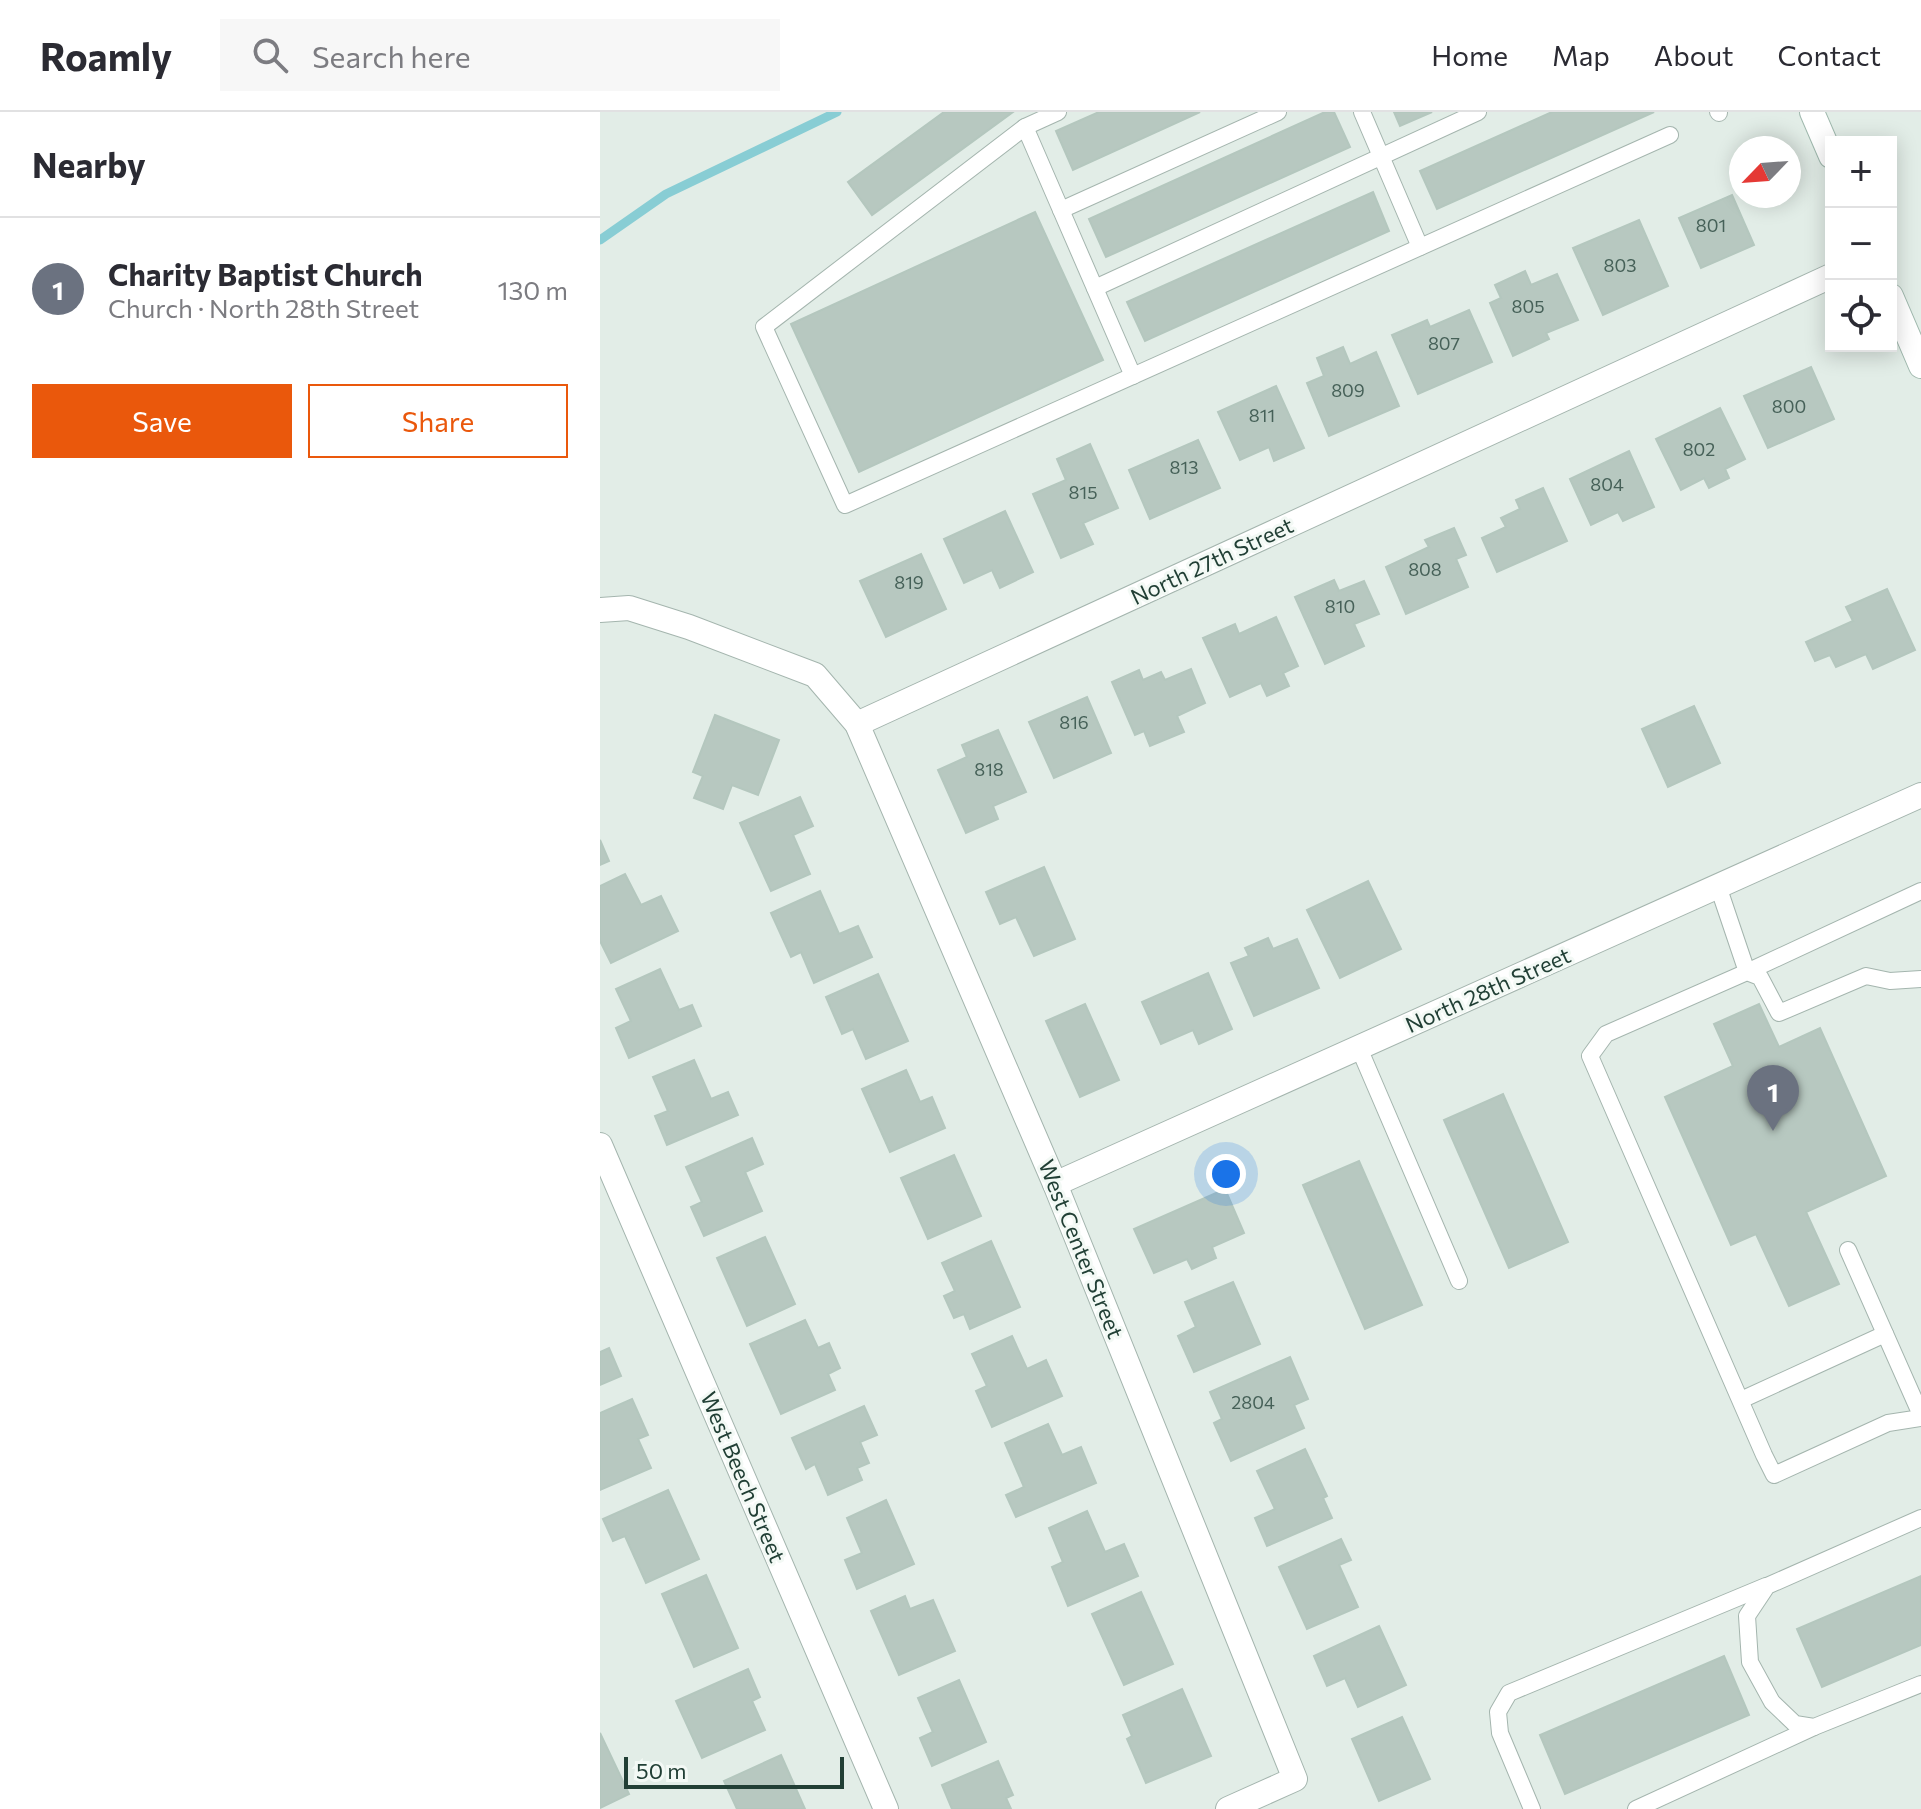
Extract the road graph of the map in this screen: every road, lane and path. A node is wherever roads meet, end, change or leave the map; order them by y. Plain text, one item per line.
1 (1058, 112) edge
2 (1278, 112) edge
3 (1362, 112) edge
4 (1478, 112) edge
5 (1812, 112) edge
6 (1025, 127) junction
7 (1670, 135) dead end
8 (1825, 142) edge
9 (1381, 156) junction
10 (1061, 210) junction
11 (1420, 247) junction
12 (1825, 279) edge
13 (1095, 288) junction
14 (1897, 310) edge
15 (1921, 366) edge
16 (1133, 376) junction
17 (600, 610) edge
18 (857, 724) junction
19 (1921, 795) edge
20 (1718, 886) junction
21 (1921, 891) edge
22 (1747, 972) junction
23 (1921, 979) edge
24 (1359, 1048) junction
25 (600, 1145) edge
26 (1055, 1184) junction
27 (1848, 1250) dead end
28 (1459, 1281) dead end
29 (1885, 1334) junction
30 (1741, 1400) junction
31 (1921, 1417) edge
32 (1921, 1518) edge
33 (1767, 1586) junction
34 (1921, 1684) edge
35 (1814, 1727) junction
36 (886, 1809) edge
37 (1228, 1809) edge
38 (1532, 1809) edge
39 (1636, 1809) edge

1 - 6 lane
2 - 10 lane
3 - 9 lane
4 - 9 lane
5 - 8 street
6 - 10 lane
6 - 16 lane
7 - 11 lane
9 - 11 lane
9 - 13 lane
10 - 13 lane
11 - 16 lane
12 - 18 street, North 27th Street
13 - 16 lane
14 - 15 street
17 - 18 street
18 - 26 street, West Center Street
19 - 20 street, North 28th Street
20 - 22 lane
20 - 24 street, North 28th Street
21 - 22 lane
22 - 23 lane
22 - 30 lane
24 - 26 street, North 28th Street
24 - 28 lane
25 - 36 street, West Beech Street
26 - 37 street, West Center Street
27 - 29 lane
29 - 30 lane
29 - 31 lane
30 - 31 lane
32 - 33 lane
33 - 35 lane
33 - 38 lane
34 - 35 lane
35 - 39 lane

